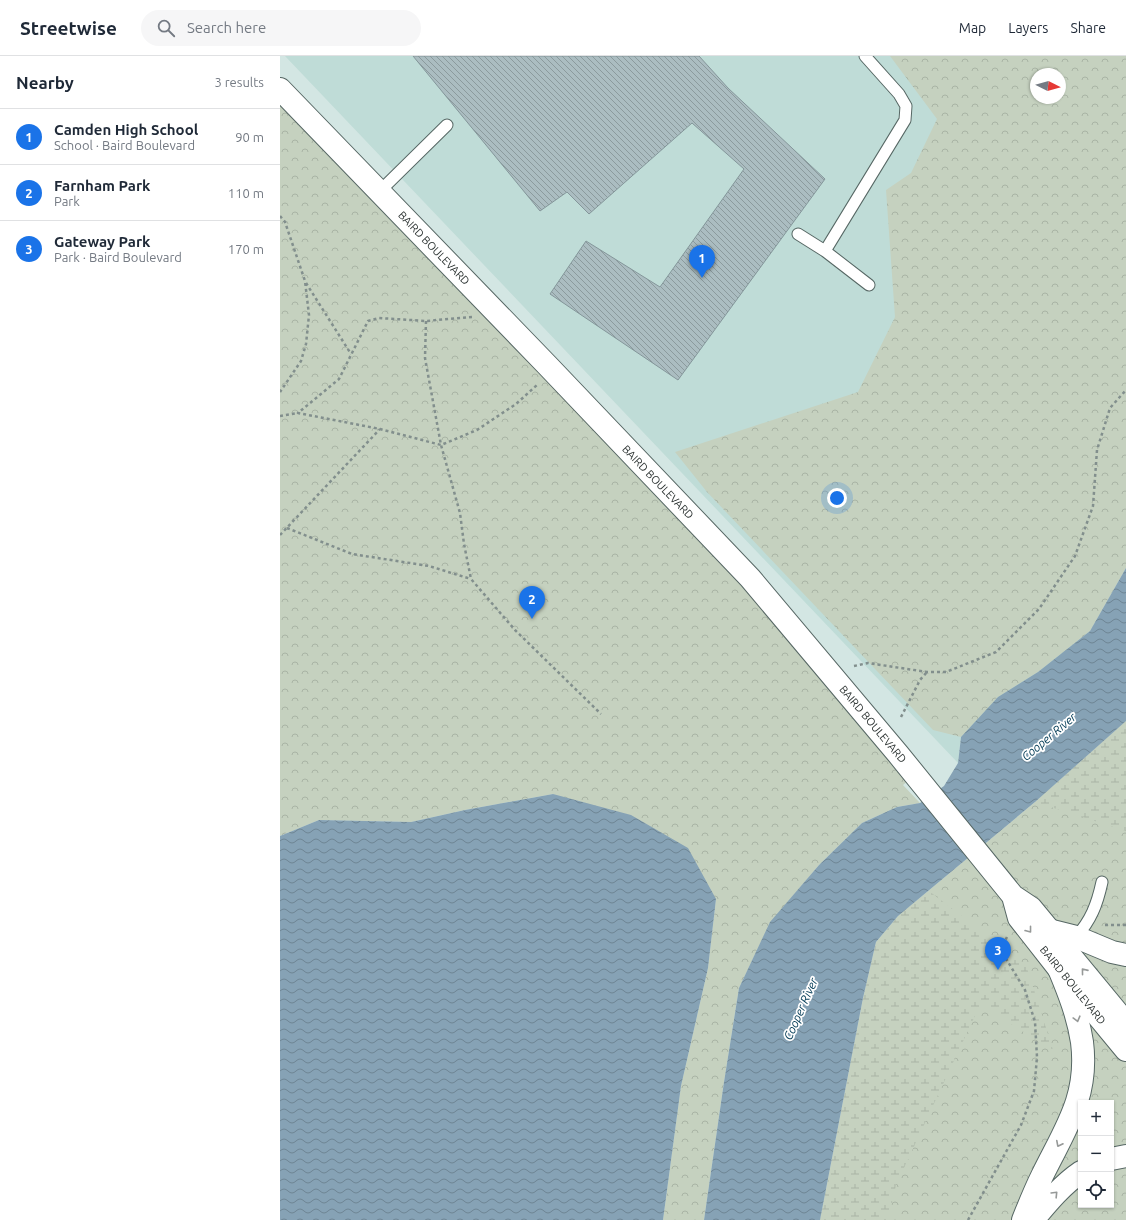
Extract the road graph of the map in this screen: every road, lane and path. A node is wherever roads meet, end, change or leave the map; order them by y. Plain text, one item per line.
1 (865, 56) edge
2 (280, 89) edge
3 (447, 125) dead end
4 (380, 191) junction
5 (280, 216) edge
6 (798, 234) dead end
7 (825, 251) junction
8 (305, 281) junction
9 (869, 285) dead end
10 (472, 317) dead end
11 (426, 321) junction
12 (352, 354) junction
13 (537, 385) dead end
14 (1126, 390) edge
15 (280, 392) edge
16 (298, 413) junction
17 (280, 416) edge
18 (380, 429) junction
19 (441, 445) junction
20 (287, 528) junction
21 (280, 535) edge
22 (471, 579) junction
23 (854, 666) dead end
24 (927, 672) junction
25 (601, 714) dead end
26 (901, 717) dead end
27 (1102, 882) dead end
28 (1013, 896) junction
29 (1019, 918) junction
30 (1052, 931) junction
31 (1076, 937) junction
32 (1126, 955) edge
33 (1059, 969) junction
34 (1126, 1023) edge
35 (1126, 1050) edge
36 (1126, 1156) edge
37 (1114, 1158) edge
38 (1078, 1174) edge
39 (968, 1220) edge
40 (1023, 1220) edge
41 (1033, 1220) edge

1 - 7 lane
2 - 4 main road, BAIRD BOULEVARD
3 - 4 lane
4 - 28 main road, BAIRD BOULEVARD
5 - 8 path
6 - 7 lane
7 - 9 lane
8 - 12 path
8 - 15 path
10 - 11 path
11 - 12 path
11 - 19 path
12 - 16 path
13 - 19 path
14 - 24 path
16 - 17 path
16 - 18 path
18 - 19 path
18 - 20 path
19 - 22 path
20 - 21 path
20 - 22 path
22 - 25 path
23 - 24 path
24 - 26 path
27 - 31 lane
28 - 29 main road, BAIRD BOULEVARD
28 - 30 main road, BAIRD BOULEVARD
29 -> 33 main road, BAIRD BOULEVARD
29 - 39 path
30 - 31 main road
34 -> 30 main road, BAIRD BOULEVARD
31 - 32 main road
33 - 35 main road, BAIRD BOULEVARD
33 -> 40 main road
36 - 37 main road
41 -> 38 main road

